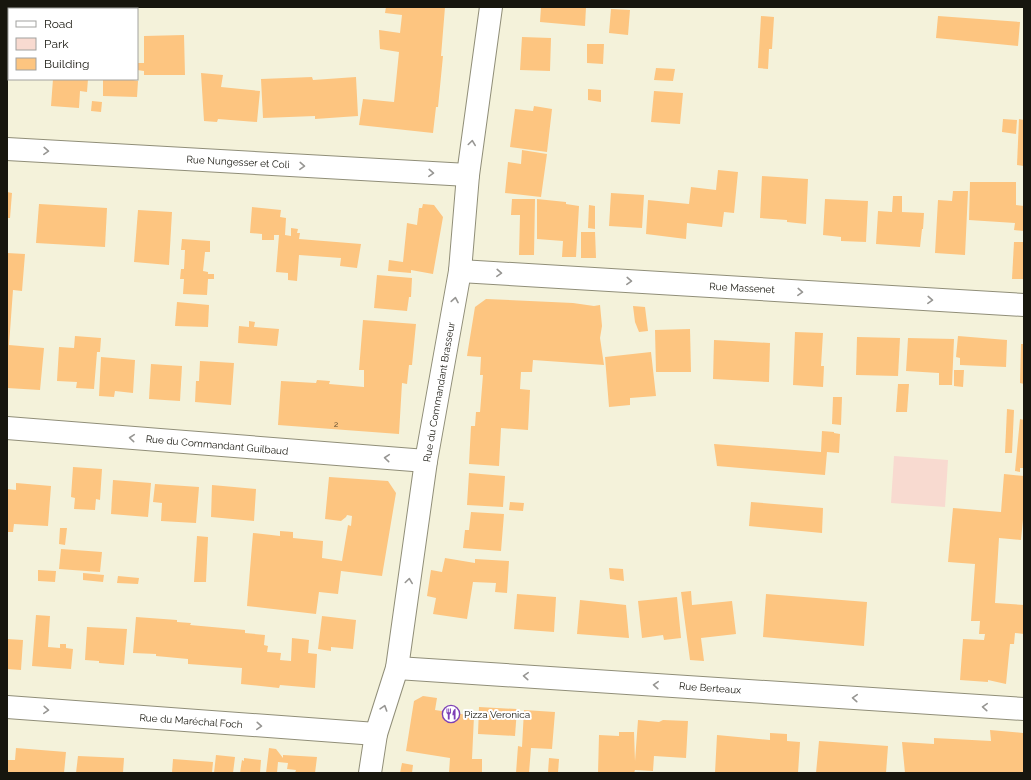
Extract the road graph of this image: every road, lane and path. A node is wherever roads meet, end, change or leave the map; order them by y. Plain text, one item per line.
1 (491, 7) edge
2 (7, 149) edge
3 (468, 175) junction
4 (460, 271) junction
5 (1024, 305) edge
6 (7, 428) edge
7 (426, 461) junction
8 (397, 668) junction
9 (7, 707) edge
10 (1024, 709) edge
11 (376, 734) junction
12 (370, 773) edge

3 -> 1 street, Rue du Commandant Brasseur
2 -> 3 street, Rue Nungesser et Coli
3 - 4 street, Rue du Commandant Brasseur
4 -> 5 street, Rue Massenet
7 -> 4 street, Rue du Commandant Brasseur
7 -> 6 street, Rue du Commandant Guilbaud
8 -> 7 street, Rue du Commandant Brasseur
10 -> 8 street, Rue Berteaux
11 -> 8 street, Rue du Commandant Brasseur
9 -> 11 street, Rue du Maréchal Foch
11 - 12 street, Rue du Commandant Brasseur

